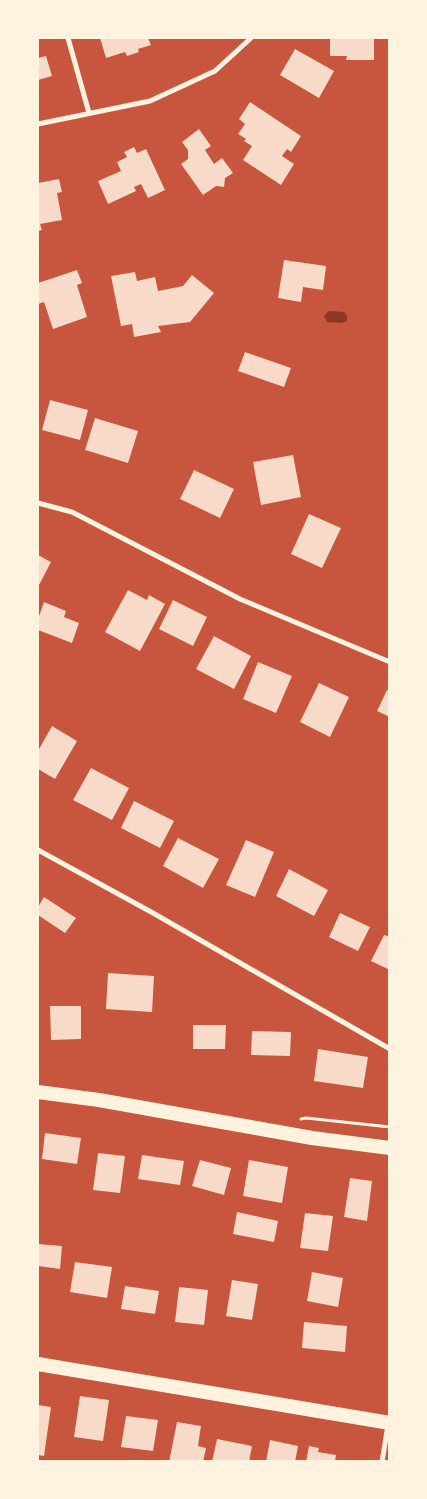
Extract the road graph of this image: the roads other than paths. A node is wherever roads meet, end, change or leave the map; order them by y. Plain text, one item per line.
1 (68, 38) edge
2 (250, 38) edge
3 (89, 112) junction
4 (38, 124) edge
5 (38, 503) edge
6 (390, 662) edge
7 (38, 850) edge
8 (390, 1049) edge
9 (38, 1092) edge
10 (390, 1148) edge
11 (38, 1364) edge
12 (390, 1417) edge
13 (389, 1423) edge
14 (382, 1462) edge

1 - 3 street
2 - 3 street
3 - 4 street
5 - 6 street
7 - 8 street
9 - 10 highway
11 - 13 highway
12 - 13 street
13 - 14 street

